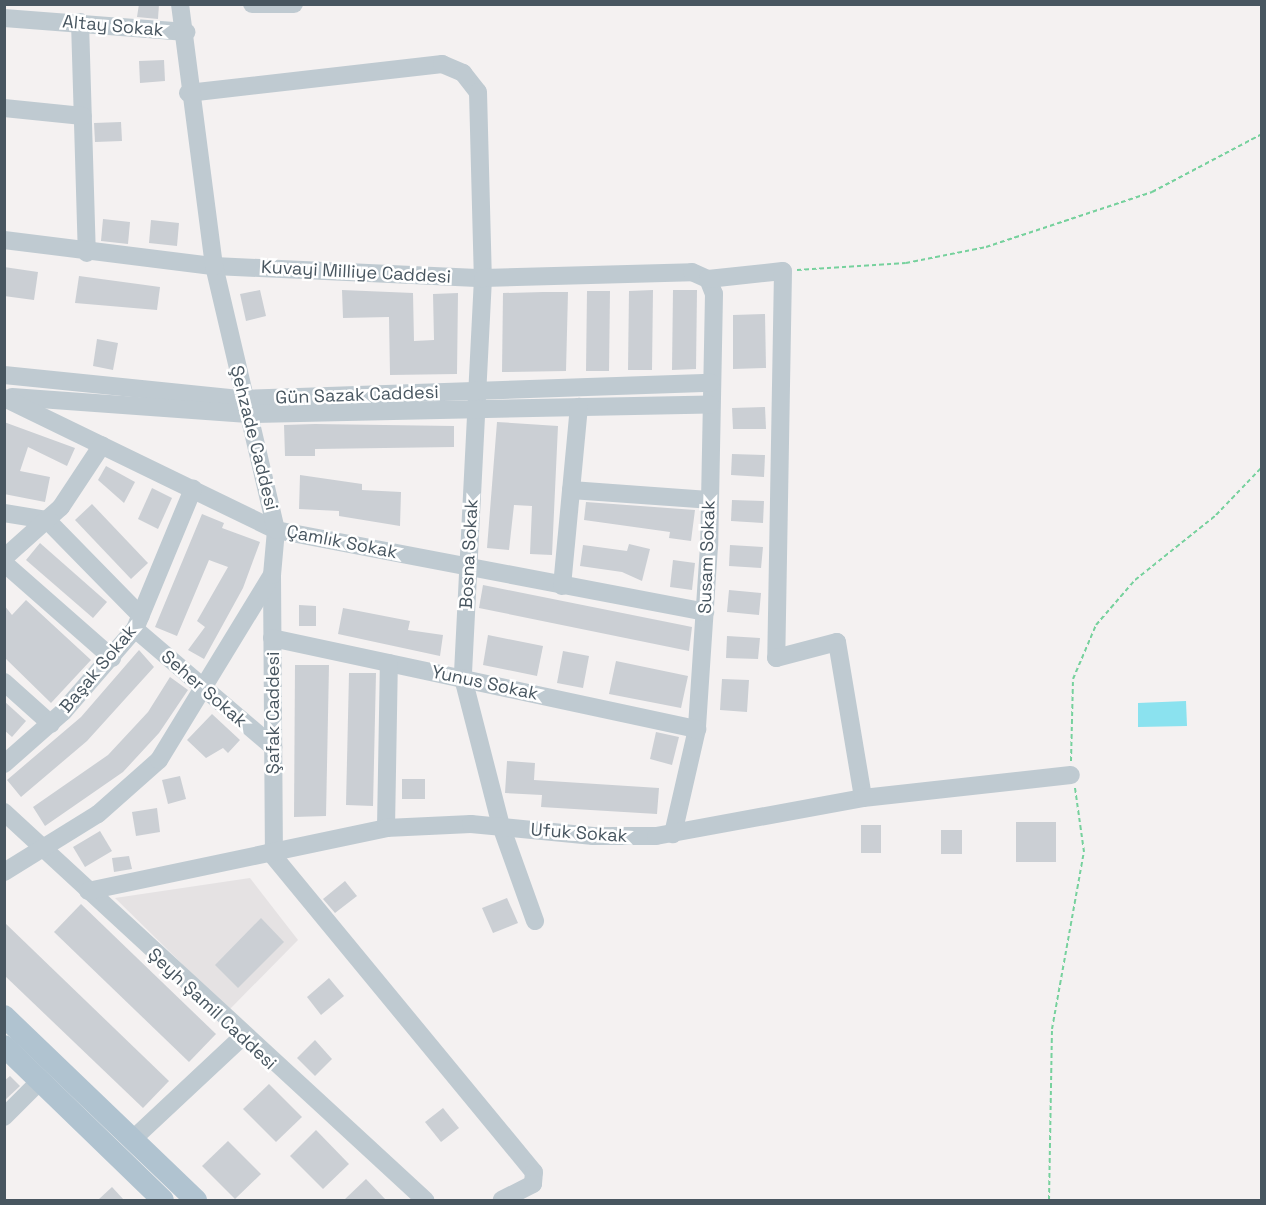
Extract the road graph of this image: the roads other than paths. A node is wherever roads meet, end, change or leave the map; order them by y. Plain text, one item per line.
1 (180, 4) edge
2 (252, 4) edge
3 (294, 4) edge
4 (4, 18) edge
5 (80, 22) junction
6 (186, 32) junction
7 (188, 93) junction
8 (4, 108) edge
9 (83, 116) junction
10 (4, 240) edge
11 (87, 253) junction
12 (214, 266) junction
13 (483, 278) junction
14 (708, 279) junction
15 (4, 375) edge
16 (711, 383) junction
17 (4, 397) edge
18 (478, 400) junction
19 (710, 404) junction
20 (246, 406) junction
21 (579, 407) junction
22 (102, 445) junction
23 (193, 489) junction
24 (571, 490) junction
25 (709, 500) junction
26 (4, 513) edge
27 (47, 520) junction
28 (276, 530) junction
29 (4, 558) edge
30 (4, 563) edge
31 (467, 566) junction
32 (272, 575) junction
33 (562, 586) junction
34 (705, 612) junction
35 (138, 622) junction
36 (272, 638) junction
37 (112, 658) junction
38 (389, 663) junction
39 (463, 678) junction
40 (4, 682) edge
41 (204, 691) junction
42 (51, 724) junction
43 (697, 729) junction
44 (273, 747) junction
45 (4, 764) edge
46 (1071, 775) road end
47 (863, 798) junction
48 (4, 812) edge
49 (501, 826) junction
50 (386, 828) junction
51 (673, 834) junction
52 (42, 849) junction
53 (272, 852) junction
54 (4, 872) edge
55 (88, 891) junction
56 (535, 921) dead end
57 (4, 1016) edge
58 (242, 1037) junction
59 (4, 1046) edge
60 (40, 1081) junction
61 (4, 1117) edge
62 (132, 1140) junction
63 (163, 1200) edge
64 (196, 1200) edge
65 (424, 1200) edge
66 (502, 1200) edge

1 - 6 street, Şehzade Caddesi
2 - 3 street
4 - 5 street, Altay Sokak
5 - 6 street, Altay Sokak
5 - 9 street
6 - 7 street, Şehzade Caddesi
7 - 12 street, Şehzade Caddesi
7 - 13 street, Bosna Sokak
8 - 9 street
9 - 11 street
10 - 11 street, Kuvayi Milliye Caddesi
11 - 12 street, Kuvayi Milliye Caddesi
12 - 13 street, Kuvayi Milliye Caddesi
12 - 20 street, Şehzade Caddesi
13 - 14 street, Kuvayi Milliye Caddesi
13 - 18 street, Bosna Sokak
14 - 16 street, Susam Sokak
14 - 47 street, Kuvayi Milliye Caddesi
15 - 20 street, Gün Sazak Caddesi
16 - 18 street, Gün Sazak Caddesi
16 - 19 street, Susam Sokak
17 - 20 street, Gün Sazak Caddesi
17 - 22 street, Çamlık Sokak
18 - 20 street, Gün Sazak Caddesi
18 - 21 street, Gün Sazak Caddesi
18 - 31 street, Bosna Sokak
19 - 21 street, Gün Sazak Caddesi
19 - 25 street, Susam Sokak
20 - 28 street, Şehzade Caddesi
21 - 24 street
22 - 23 street, Çamlık Sokak
22 - 27 street
23 - 28 street, Çamlık Sokak
23 - 35 street, Başak Sokak
24 - 25 street
24 - 33 street
25 - 34 street, Susam Sokak
26 - 27 street
27 - 29 street
27 - 35 street, Seher Sokak
28 - 31 street, Çamlık Sokak
28 - 32 street, Şehzade Caddesi
30 - 37 street
31 - 33 street, Çamlık Sokak
31 - 39 street, Bosna Sokak
32 - 36 street, Şafak Caddesi
32 - 41 street, Şehzade Caddesi
33 - 34 street, Çamlık Sokak
34 - 43 street, Susam Sokak
35 - 37 street, Başak Sokak
35 - 41 street, Seher Sokak
36 - 38 street, Yunus Sokak
36 - 44 street, Şafak Caddesi
37 - 42 street, Başak Sokak
38 - 39 street, Yunus Sokak
38 - 50 street
39 - 43 street, Yunus Sokak
39 - 49 street, Bosna Sokak
40 - 42 street
41 - 44 street, Seher Sokak
41 - 52 street, Şehzade Caddesi
42 - 45 street, Başak Sokak
43 - 51 street, Susam Sokak
44 - 53 street, Şafak Caddesi
46 - 47 street, Ufuk Sokak
47 - 51 street, Ufuk Sokak
48 - 52 street, Şeyh Şamil Caddesi
49 - 50 street, Ufuk Sokak
49 - 51 street, Ufuk Sokak
49 - 56 street, Bosna Sokak
50 - 53 street, Ufuk Sokak
52 - 54 street, Şehzade Caddesi
52 - 55 street, Şeyh Şamil Caddesi
53 - 55 street, Ufuk Sokak
53 - 66 street
55 - 58 street, Şeyh Şamil Caddesi
57 - 62 main road
58 - 62 street
58 - 65 street, Şeyh Şamil Caddesi
59 - 60 main road
60 - 61 street
60 - 63 main road
62 - 64 main road

